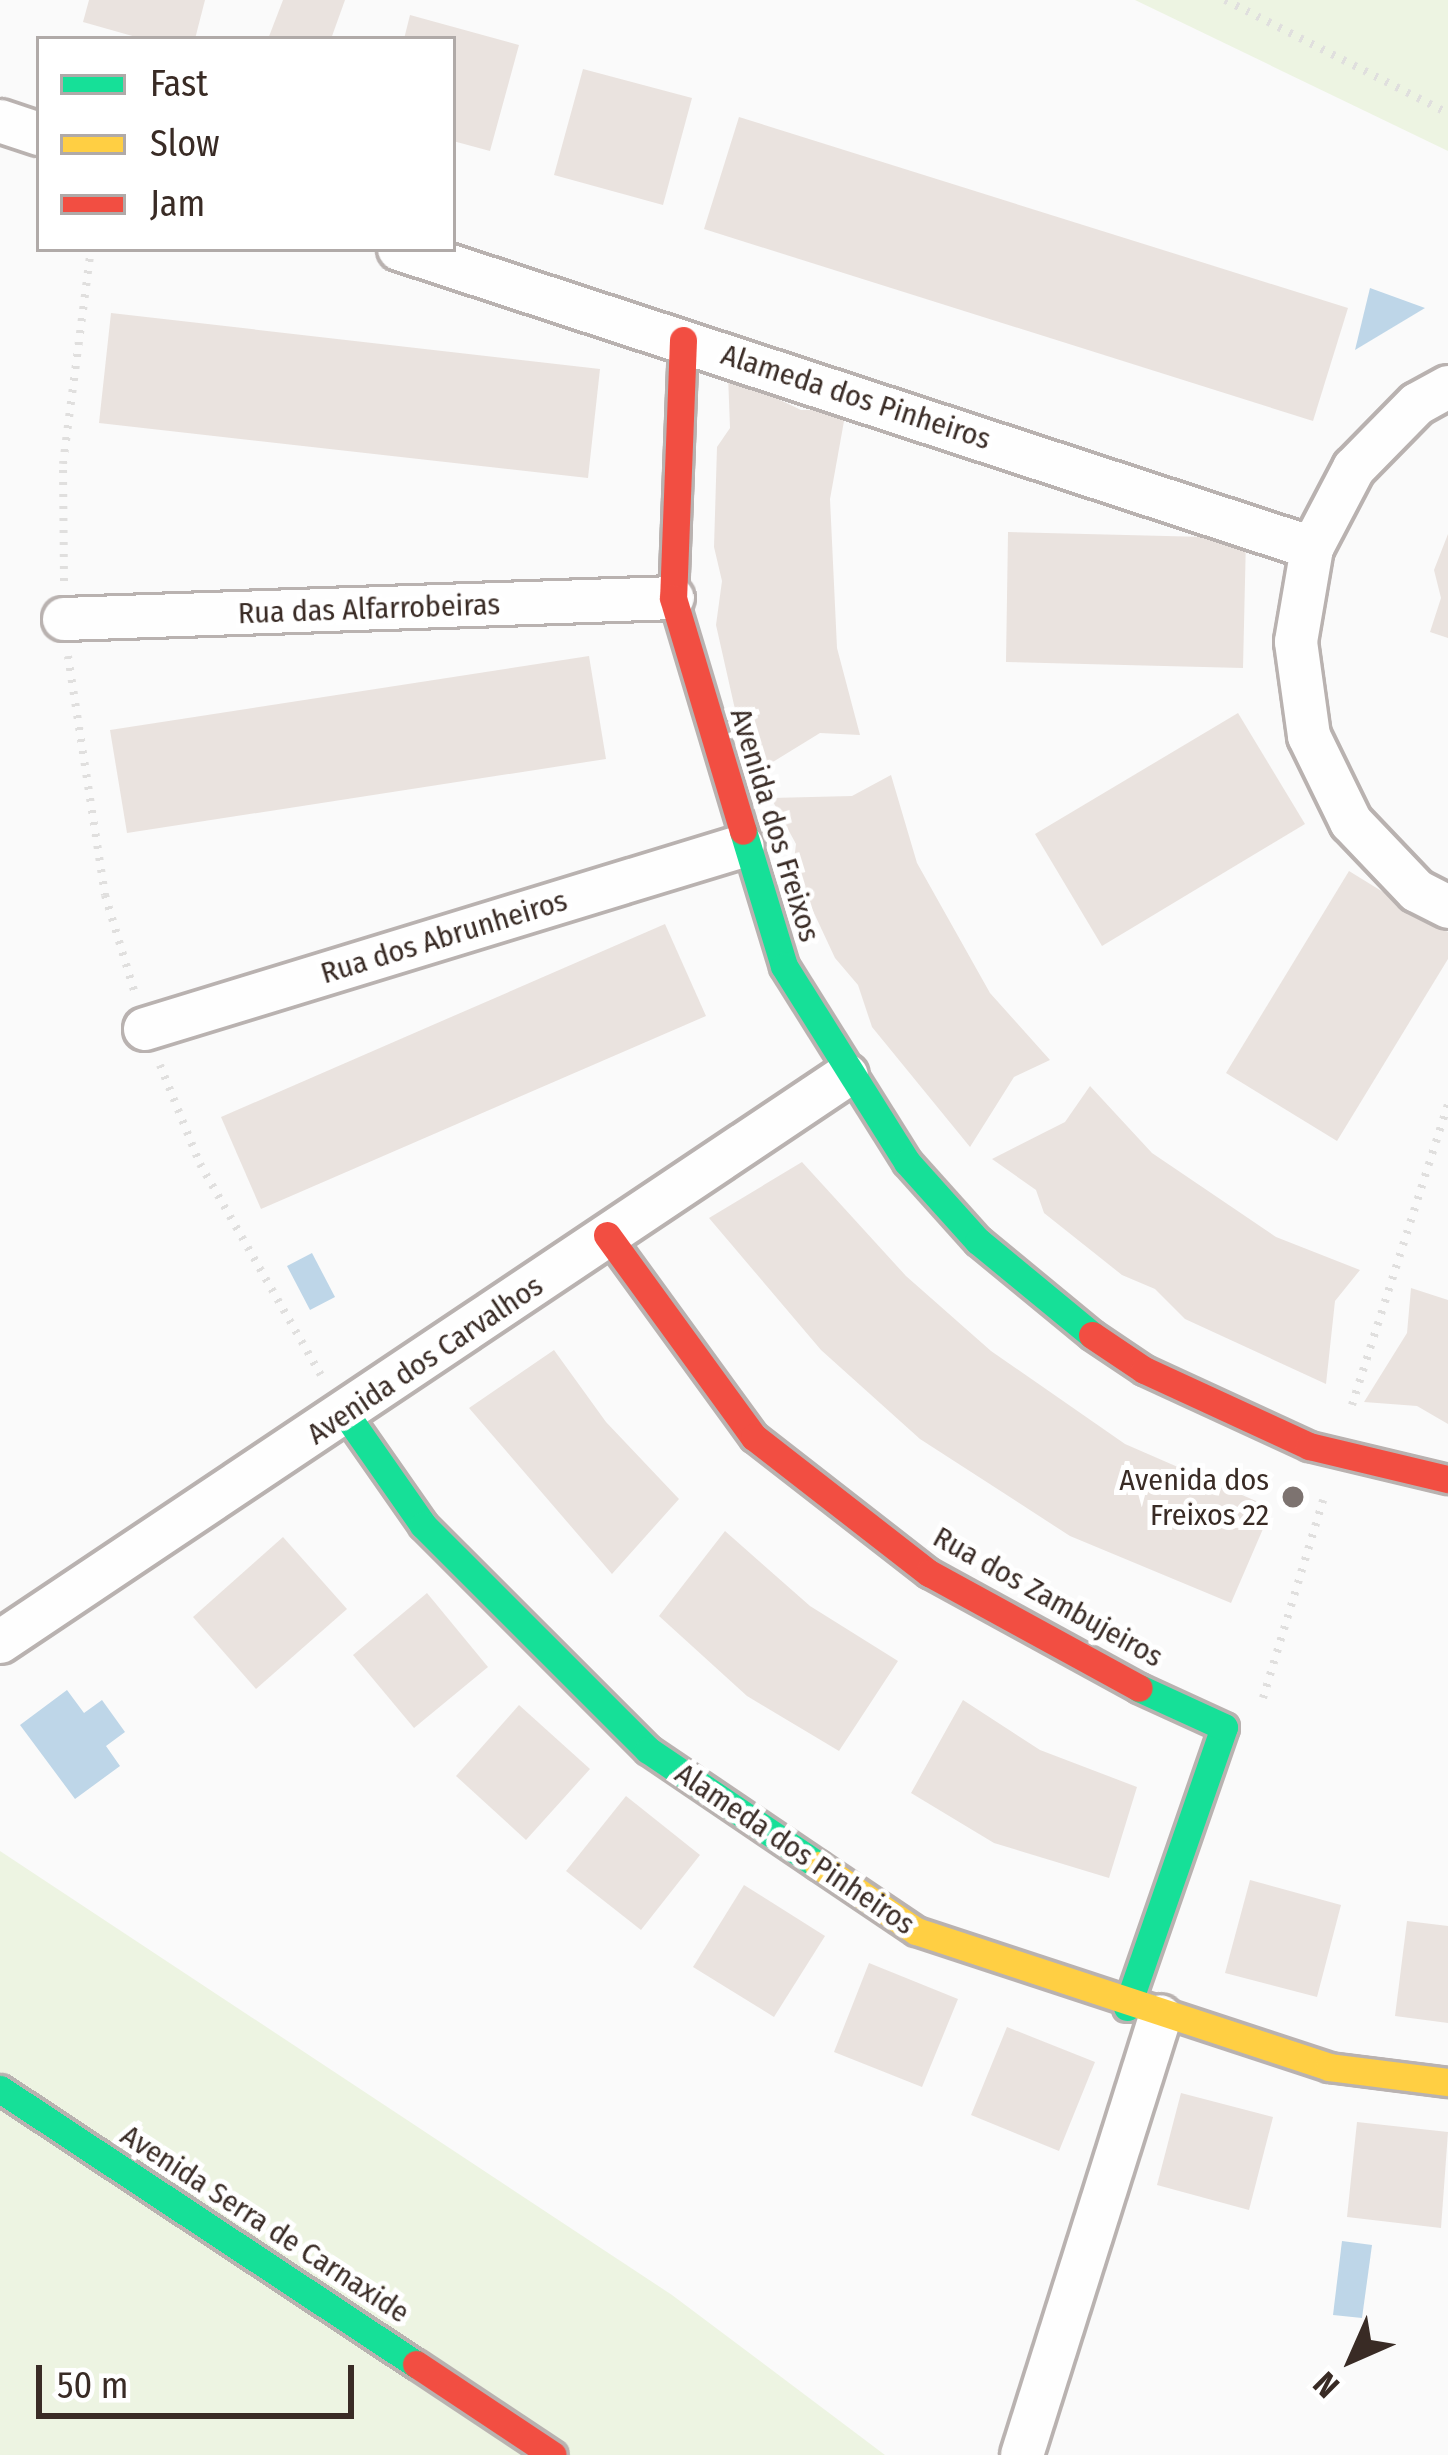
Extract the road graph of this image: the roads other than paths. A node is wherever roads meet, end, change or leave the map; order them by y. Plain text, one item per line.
1 (0, 121) edge
2 (36, 133) edge
3 (408, 252) edge
4 (683, 340) junction
5 (1448, 387) edge
6 (1312, 548) junction
7 (673, 598) junction
8 (64, 619) road end
9 (743, 846) junction
10 (1448, 908) edge
11 (145, 1029) road end
12 (848, 1075) junction
13 (607, 1235) junction
14 (347, 1416) junction
15 (1448, 1479) edge
16 (0, 1642) edge
17 (1144, 2012) junction
18 (1448, 2082) edge
19 (0, 2089) edge
20 (553, 2455) edge
21 (1022, 2455) edge

1 - 2 street
3 - 4 street, Alameda dos Pinheiros
4 - 6 street, Alameda dos Pinheiros
4 - 7 street, Avenida dos Freixos
5 - 6 street
6 - 10 street
7 - 8 street, Rua das Alfarrobeiras
7 - 9 street, Avenida dos Freixos
9 - 11 street, Rua dos Abrunheiros
9 - 12 street, Avenida dos Freixos
12 - 13 street, Avenida dos Carvalhos
12 - 15 street, Avenida dos Freixos
13 - 14 street, Avenida dos Carvalhos
13 - 17 street, Rua dos Zambujeiros
14 - 16 street, Avenida dos Carvalhos
14 - 17 street, Alameda dos Pinheiros
17 - 18 street, Alameda dos Pinheiros
17 - 21 street
19 - 20 street, Avenida Serra de Carnaxide

